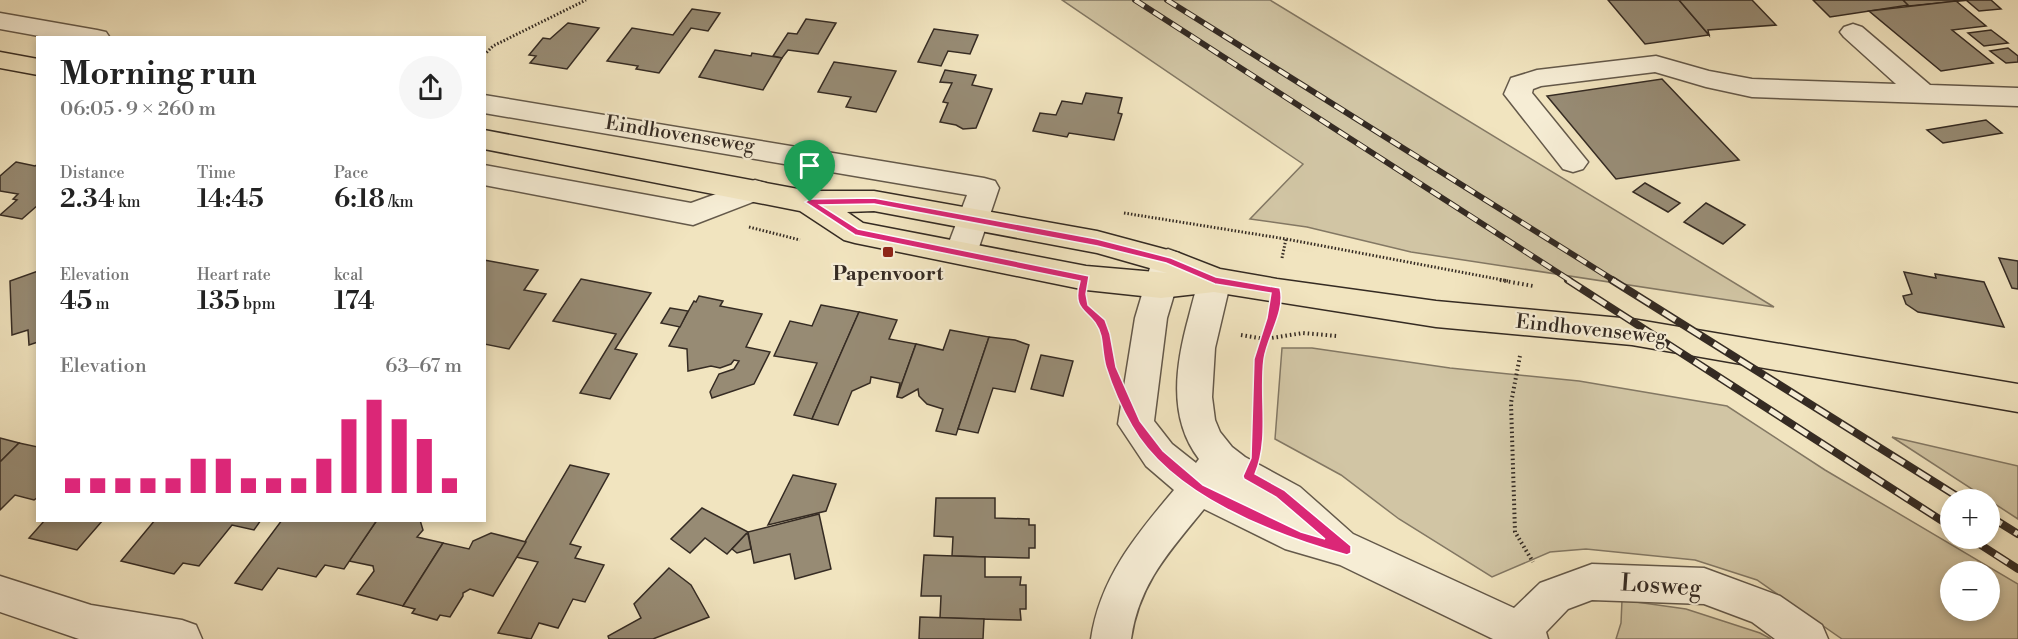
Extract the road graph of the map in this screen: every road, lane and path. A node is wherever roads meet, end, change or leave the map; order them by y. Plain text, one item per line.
1 (586, 0) edge
2 (0, 21) edge
3 (1853, 32) dead end
4 (86, 36) edge
5 (486, 53) edge
6 (0, 60) edge
7 (36, 67) edge
8 (1923, 94) junction
9 (2018, 97) edge
10 (486, 104) edge
11 (486, 139) edge
12 (1573, 162) dead end
13 (486, 175) edge
14 (755, 190) junction
15 (810, 202) junction
16 (974, 219) junction
17 (1286, 239) dead end
18 (961, 254) junction
19 (1165, 273) junction
20 (1086, 278) junction
21 (1215, 280) junction
22 (1277, 291) junction
23 (1107, 345) dead end
24 (1520, 355) dead end
25 (1965, 391) junction
26 (2018, 398) edge
27 (2018, 405) edge
28 (1222, 474) junction
29 (1347, 549) junction
30 (0, 594) edge
31 (1554, 596) junction
32 (84, 631) edge
33 (1523, 635) edge
34 (182, 639) edge
35 (1112, 639) edge
36 (1808, 639) edge

1 - 5 path
2 - 4 street
3 - 8 street
6 - 7 main road
8 - 9 street
8 - 12 street
10 - 16 street, Eindhovenseweg
11 - 14 main road, Eindhovenseweg
13 - 14 street
14 - 15 main road, Eindhovenseweg
15 - 16 main road, Eindhovenseweg
15 - 18 main road, Eindhovenseweg
16 - 18 street, Eindhovenseweg
16 - 19 main road, Eindhovenseweg
17 - 22 path
18 - 20 main road, Eindhovenseweg
19 - 20 main road, Eindhovenseweg
19 - 21 main road, Eindhovenseweg
19 - 28 street
20 - 23 path
21 - 22 main road, Eindhovenseweg
21 - 28 street
22 - 25 main road, Eindhovenseweg
22 - 28 path
24 - 31 path
25 - 26 main road, Eindhovenseweg
25 - 27 main road, Eindhovenseweg
28 - 29 street, Losweg
28 - 29 street, Losweg
28 - 35 street
29 - 33 street, Losweg
30 - 32 street
31 - 33 street, Losweg
31 - 36 street, Losweg
32 - 34 street

